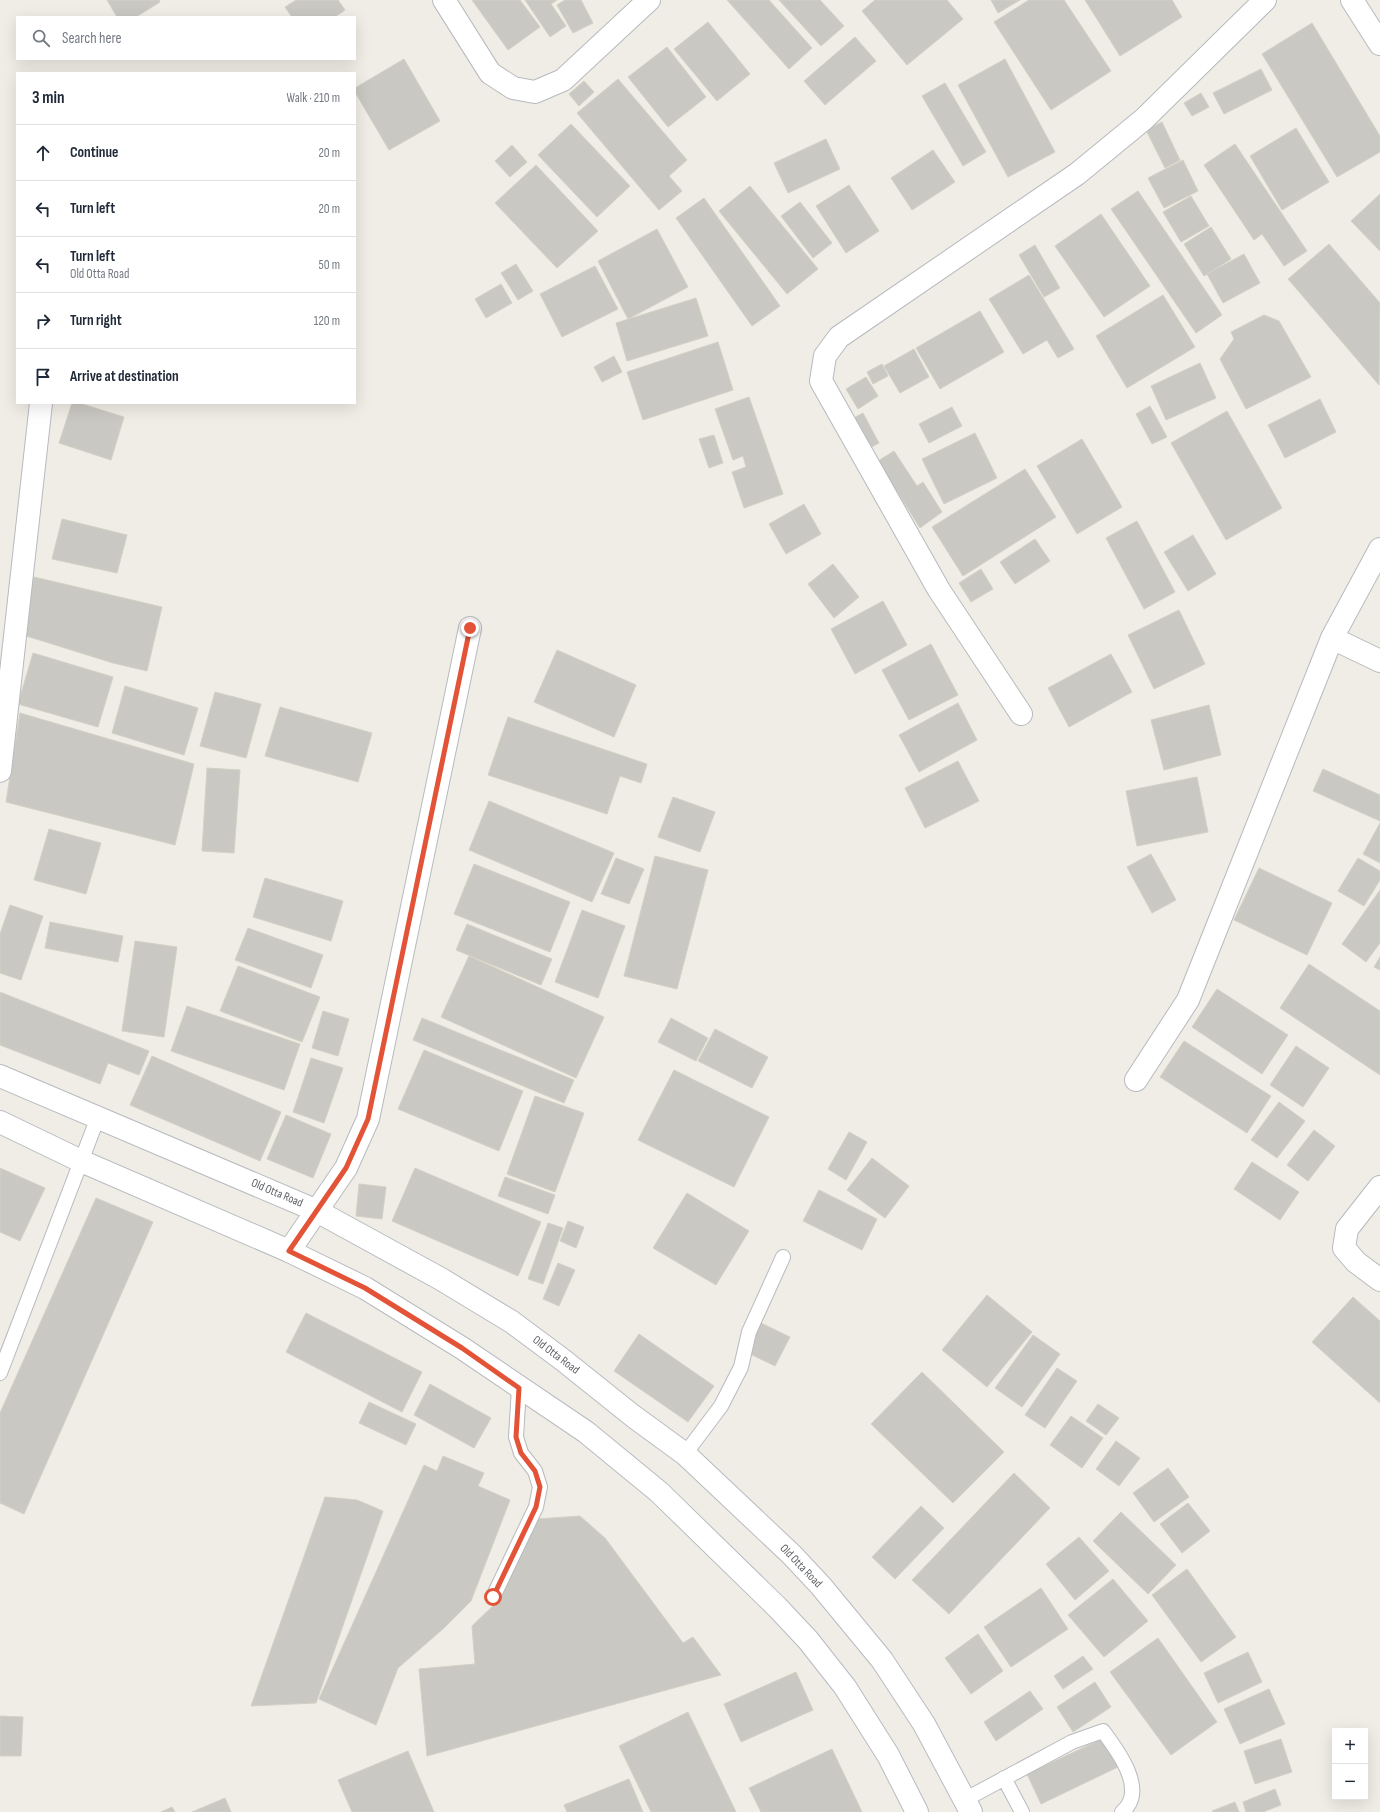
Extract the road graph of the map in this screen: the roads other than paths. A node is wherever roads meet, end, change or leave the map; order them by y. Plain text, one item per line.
1 (444, 0) edge
2 (649, 0) edge
3 (1265, 0) edge
4 (1352, 0) edge
5 (1380, 44) edge
6 (41, 404) edge
7 (1380, 549) edge
8 (470, 628) dead end
9 (1332, 638) junction
10 (1380, 661) edge
11 (1021, 714) dead end
12 (0, 771) edge
13 (0, 1076) edge
14 (1136, 1080) dead end
15 (98, 1117) junction
16 (0, 1122) edge
17 (81, 1161) junction
18 (1378, 1189) edge
19 (316, 1210) junction
20 (289, 1251) junction
21 (783, 1258) dead end
22 (1380, 1280) edge
23 (0, 1373) edge
24 (519, 1388) junction
25 (685, 1454) junction
26 (493, 1597) dead end
27 (1004, 1778) junction
28 (969, 1806) edge
29 (917, 1812) edge
30 (1022, 1812) edge
31 (1122, 1812) edge

1 - 2 street
3 - 11 street
4 - 5 street
6 - 12 street
7 - 9 street
8 - 19 street
9 - 10 street
9 - 14 street
13 - 15 street, Old Otta Road
15 - 17 lane
15 - 19 street, Old Otta Road
16 - 17 street
17 - 20 street
17 - 23 lane
18 - 22 street
19 - 20 street
19 - 25 street, Old Otta Road
20 - 24 street
21 - 25 lane
24 - 26 lane
24 - 29 street
25 - 28 street, Old Otta Road
27 - 28 lane
27 - 30 lane
27 - 31 lane

